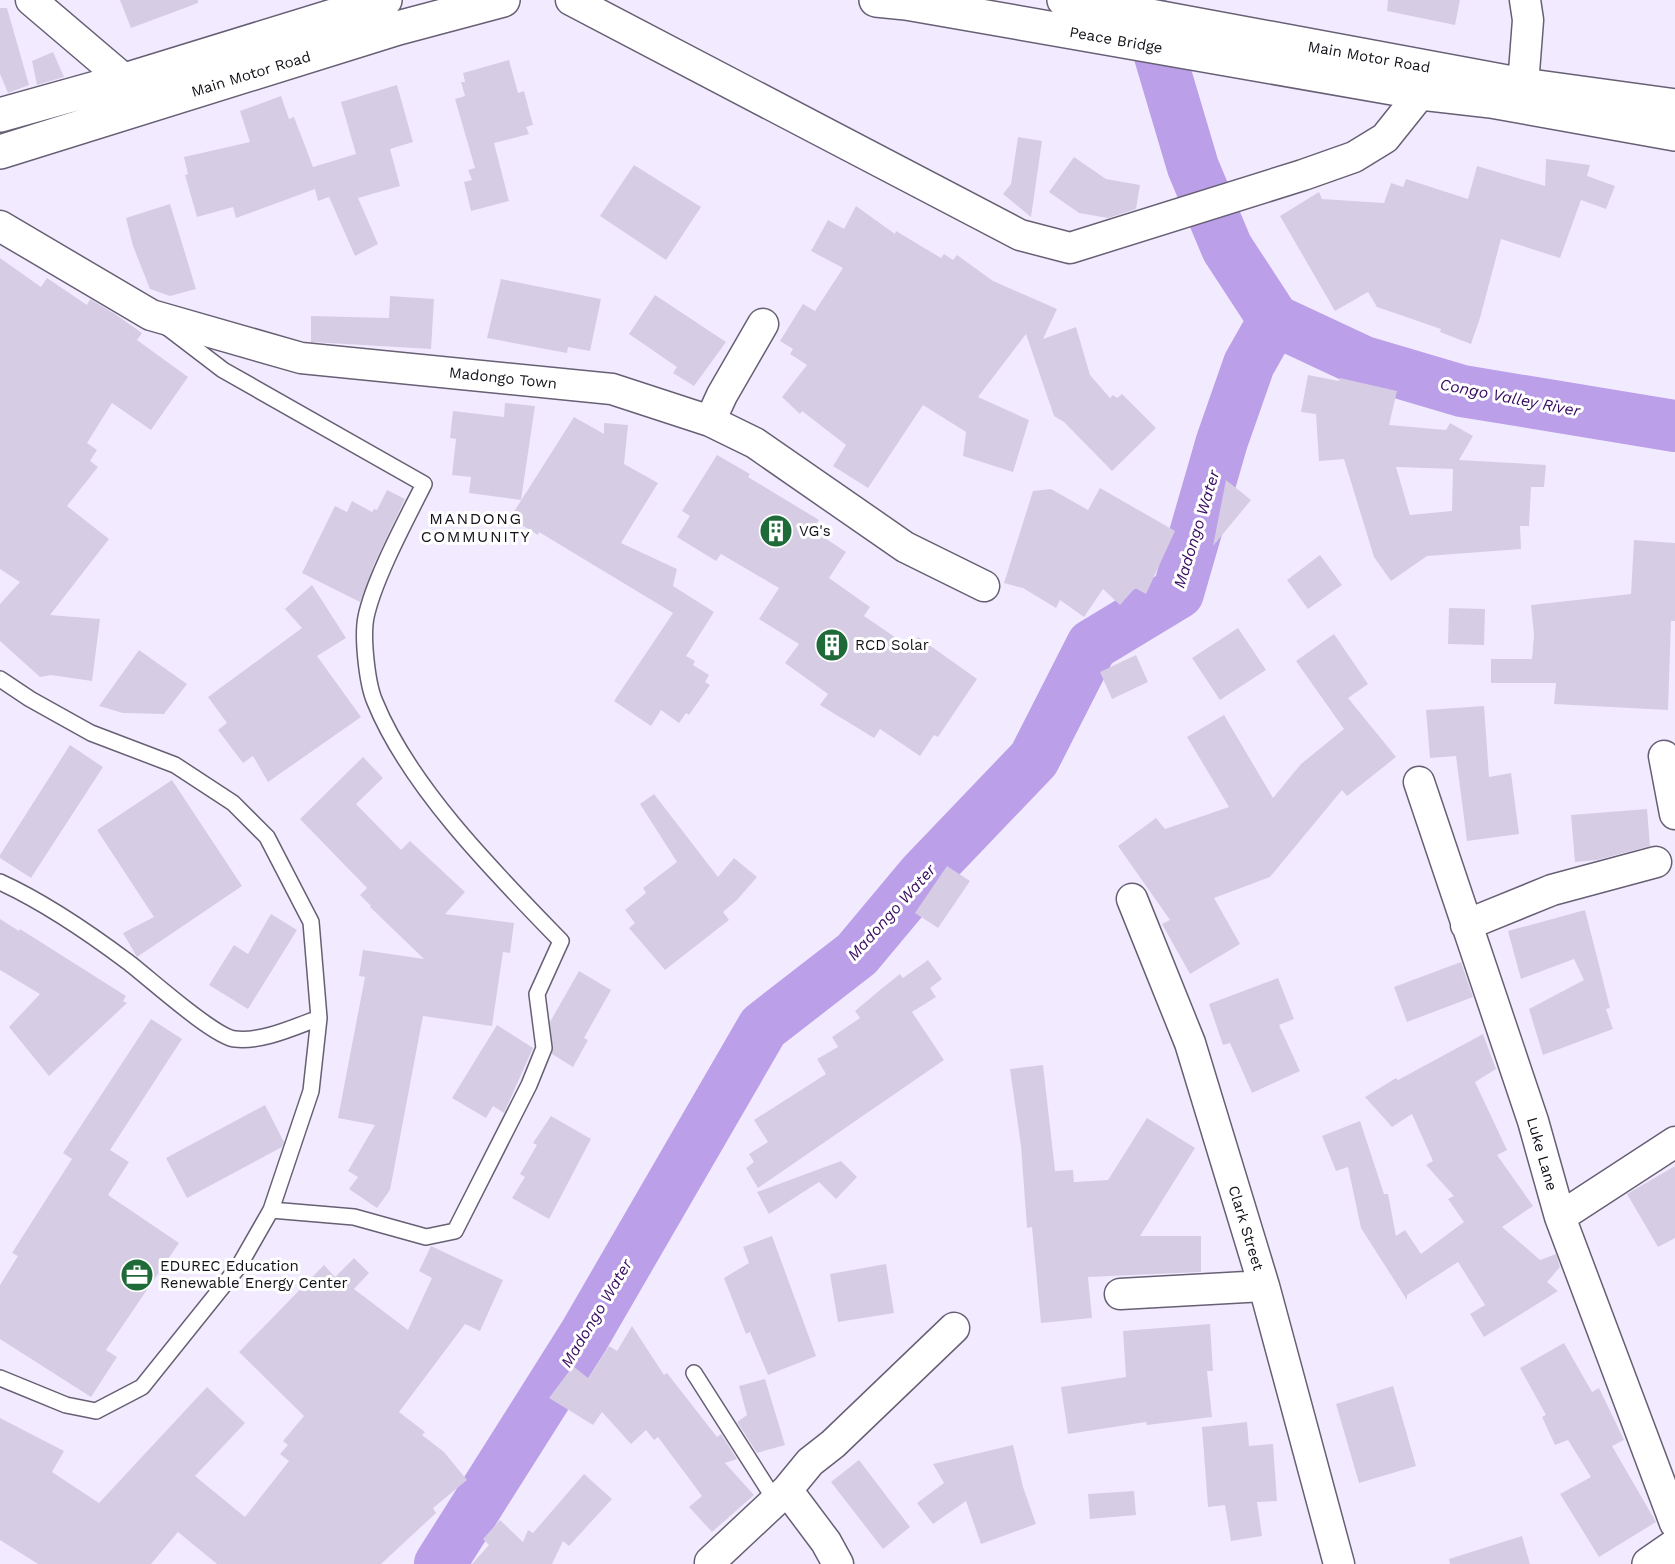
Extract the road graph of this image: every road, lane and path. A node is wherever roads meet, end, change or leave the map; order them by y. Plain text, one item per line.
1 (31, 0) edge
2 (385, 0) edge
3 (503, 0) edge
4 (571, 0) edge
5 (1064, 0) edge
6 (1525, 0) edge
7 (891, 2) edge
8 (1329, 64) junction
9 (125, 80) junction
10 (1523, 85) junction
11 (1421, 93) junction
12 (1675, 106) edge
13 (4, 109) edge
14 (1675, 134) edge
15 (47, 137) junction
16 (0, 152) edge
17 (0, 226) edge
18 (151, 315) junction
19 (763, 324) dead end
20 (710, 421) junction
21 (984, 586) dead end
22 (0, 679) edge
23 (1664, 756) dead end
24 (1419, 782) dead end
25 (1675, 814) edge
26 (1656, 862) dead end
27 (0, 882) edge
28 (1132, 899) dead end
29 (1466, 925) junction
30 (319, 1018) junction
31 (1675, 1142) edge
32 (271, 1210) junction
33 (1560, 1217) junction
34 (1264, 1286) junction
35 (1120, 1294) dead end
36 (954, 1328) dead end
37 (694, 1372) dead end
38 (0, 1378) edge
39 (781, 1495) junction
40 (1675, 1523) edge
41 (1675, 1546) edge
42 (710, 1562) dead end
43 (838, 1564) edge
44 (1339, 1564) edge
45 (1649, 1564) edge

1 - 9 street
2 - 9 main road, Main Motor Road
3 - 15 main road, Main Motor Road
4 - 11 street
5 - 8 main road, Main Motor Road
6 - 10 street
7 - 8 main road, Peace Bridge
8 - 10 main road, Main Motor Road
8 - 11 main road, Main Motor Road
9 - 13 main road, Main Motor Road
10 - 12 main road, Main Motor Road
11 - 14 main road, Main Motor Road
13 - 15 street
15 - 16 main road, Main Motor Road
17 - 18 street, Madongo Town
18 - 20 street, Madongo Town
18 - 32 lane
19 - 20 street
20 - 21 street, Madongo Town
22 - 30 lane
23 - 25 street
24 - 29 street, Luke Lane
26 - 29 street
27 - 30 lane
28 - 34 street, Clark Street
29 - 33 street, Luke Lane
30 - 32 lane
31 - 33 street
32 - 38 lane
33 - 40 street, Luke Lane
34 - 35 street
34 - 44 street, Clark Street
36 - 39 street
37 - 39 lane
39 - 42 street
39 - 43 street
41 - 45 main road

